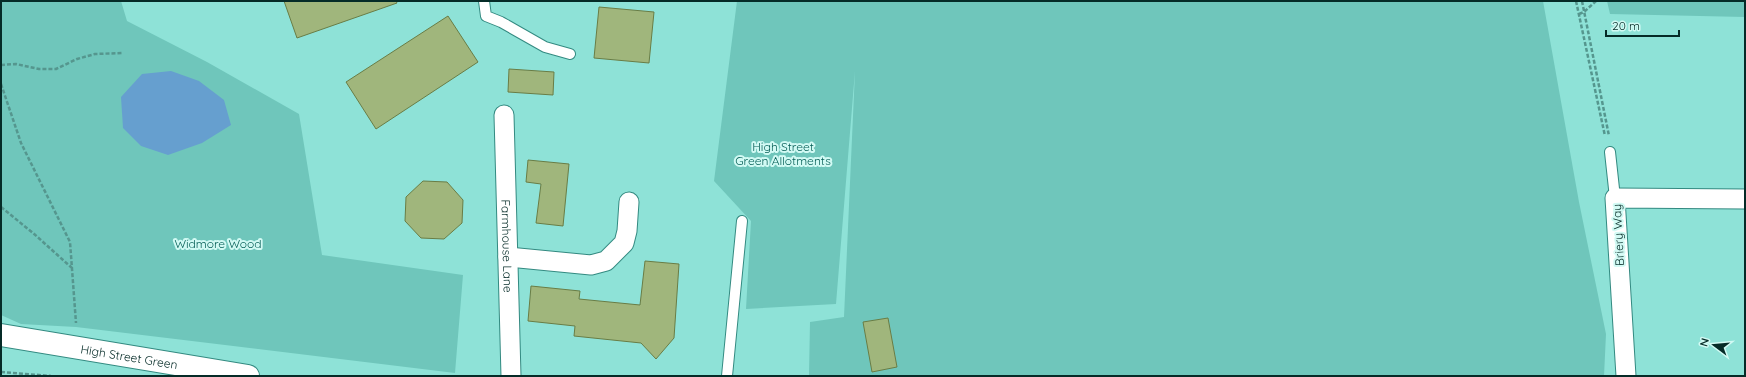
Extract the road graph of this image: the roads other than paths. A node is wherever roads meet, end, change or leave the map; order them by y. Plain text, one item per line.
1 (484, 1) edge
2 (570, 54) dead end
3 (504, 115) dead end
4 (1610, 152) road end
5 (1615, 198) junction
6 (1745, 199) edge
7 (629, 202) dead end
8 (742, 221) dead end
9 (508, 257) junction
10 (1, 335) edge
11 (1, 343) edge
12 (48, 343) junction
13 (238, 375) edge
14 (511, 376) edge
15 (727, 376) edge
16 (1626, 376) edge

1 - 2 lane
3 - 9 street, Farmhouse Lane
4 - 5 lane
5 - 6 street, Briery Way
5 - 16 street, Briery Way
7 - 9 street
8 - 15 lane
9 - 14 street, Farmhouse Lane
10 - 12 street, High Street Green
11 - 12 street, High Street Green
12 - 13 street, High Street Green

